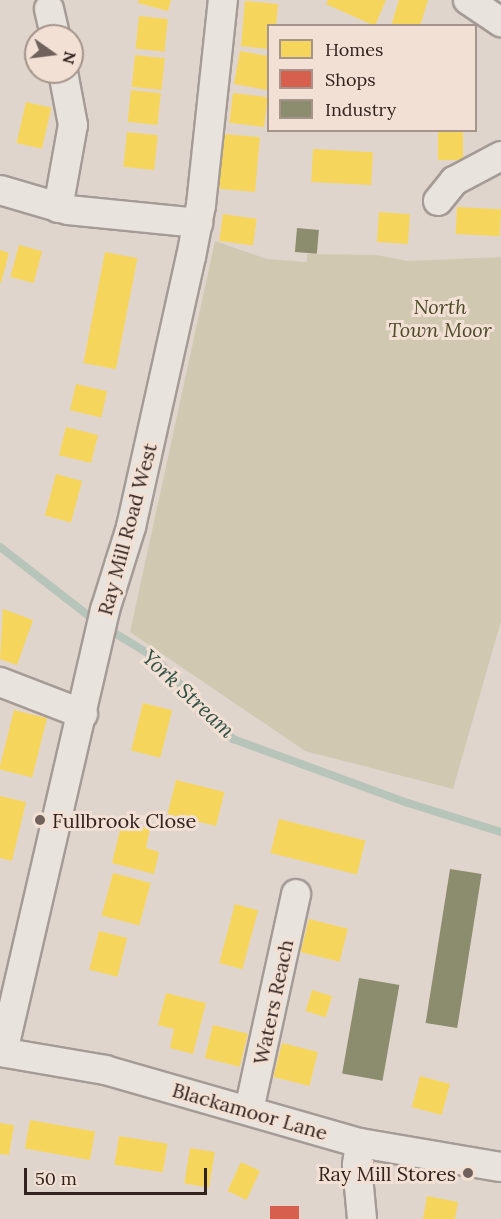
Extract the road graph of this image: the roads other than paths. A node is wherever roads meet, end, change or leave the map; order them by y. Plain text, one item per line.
1 (223, 0) edge
2 (468, 0) edge
3 (501, 22) edge
4 (65, 84) edge
5 (501, 156) edge
6 (0, 190) edge
7 (438, 201) dead end
8 (58, 208) junction
9 (198, 223) junction
10 (0, 682) edge
11 (83, 714) junction
12 (296, 894) dead end
13 (2, 1052) edge
14 (249, 1110) junction
15 (360, 1143) junction
16 (501, 1167) edge
17 (362, 1219) edge

1 - 9 street, Ray Mill Road West
2 - 3 street
4 - 8 street
5 - 7 street
6 - 8 street
8 - 9 street
9 - 11 street, Ray Mill Road West
10 - 11 street
11 - 13 street, Ray Mill Road West
12 - 14 street, Waters Reach
13 - 14 street, Blackamoor Lane
14 - 15 street, Blackamoor Lane
15 - 16 street, Blackamoor Lane
15 - 17 street

